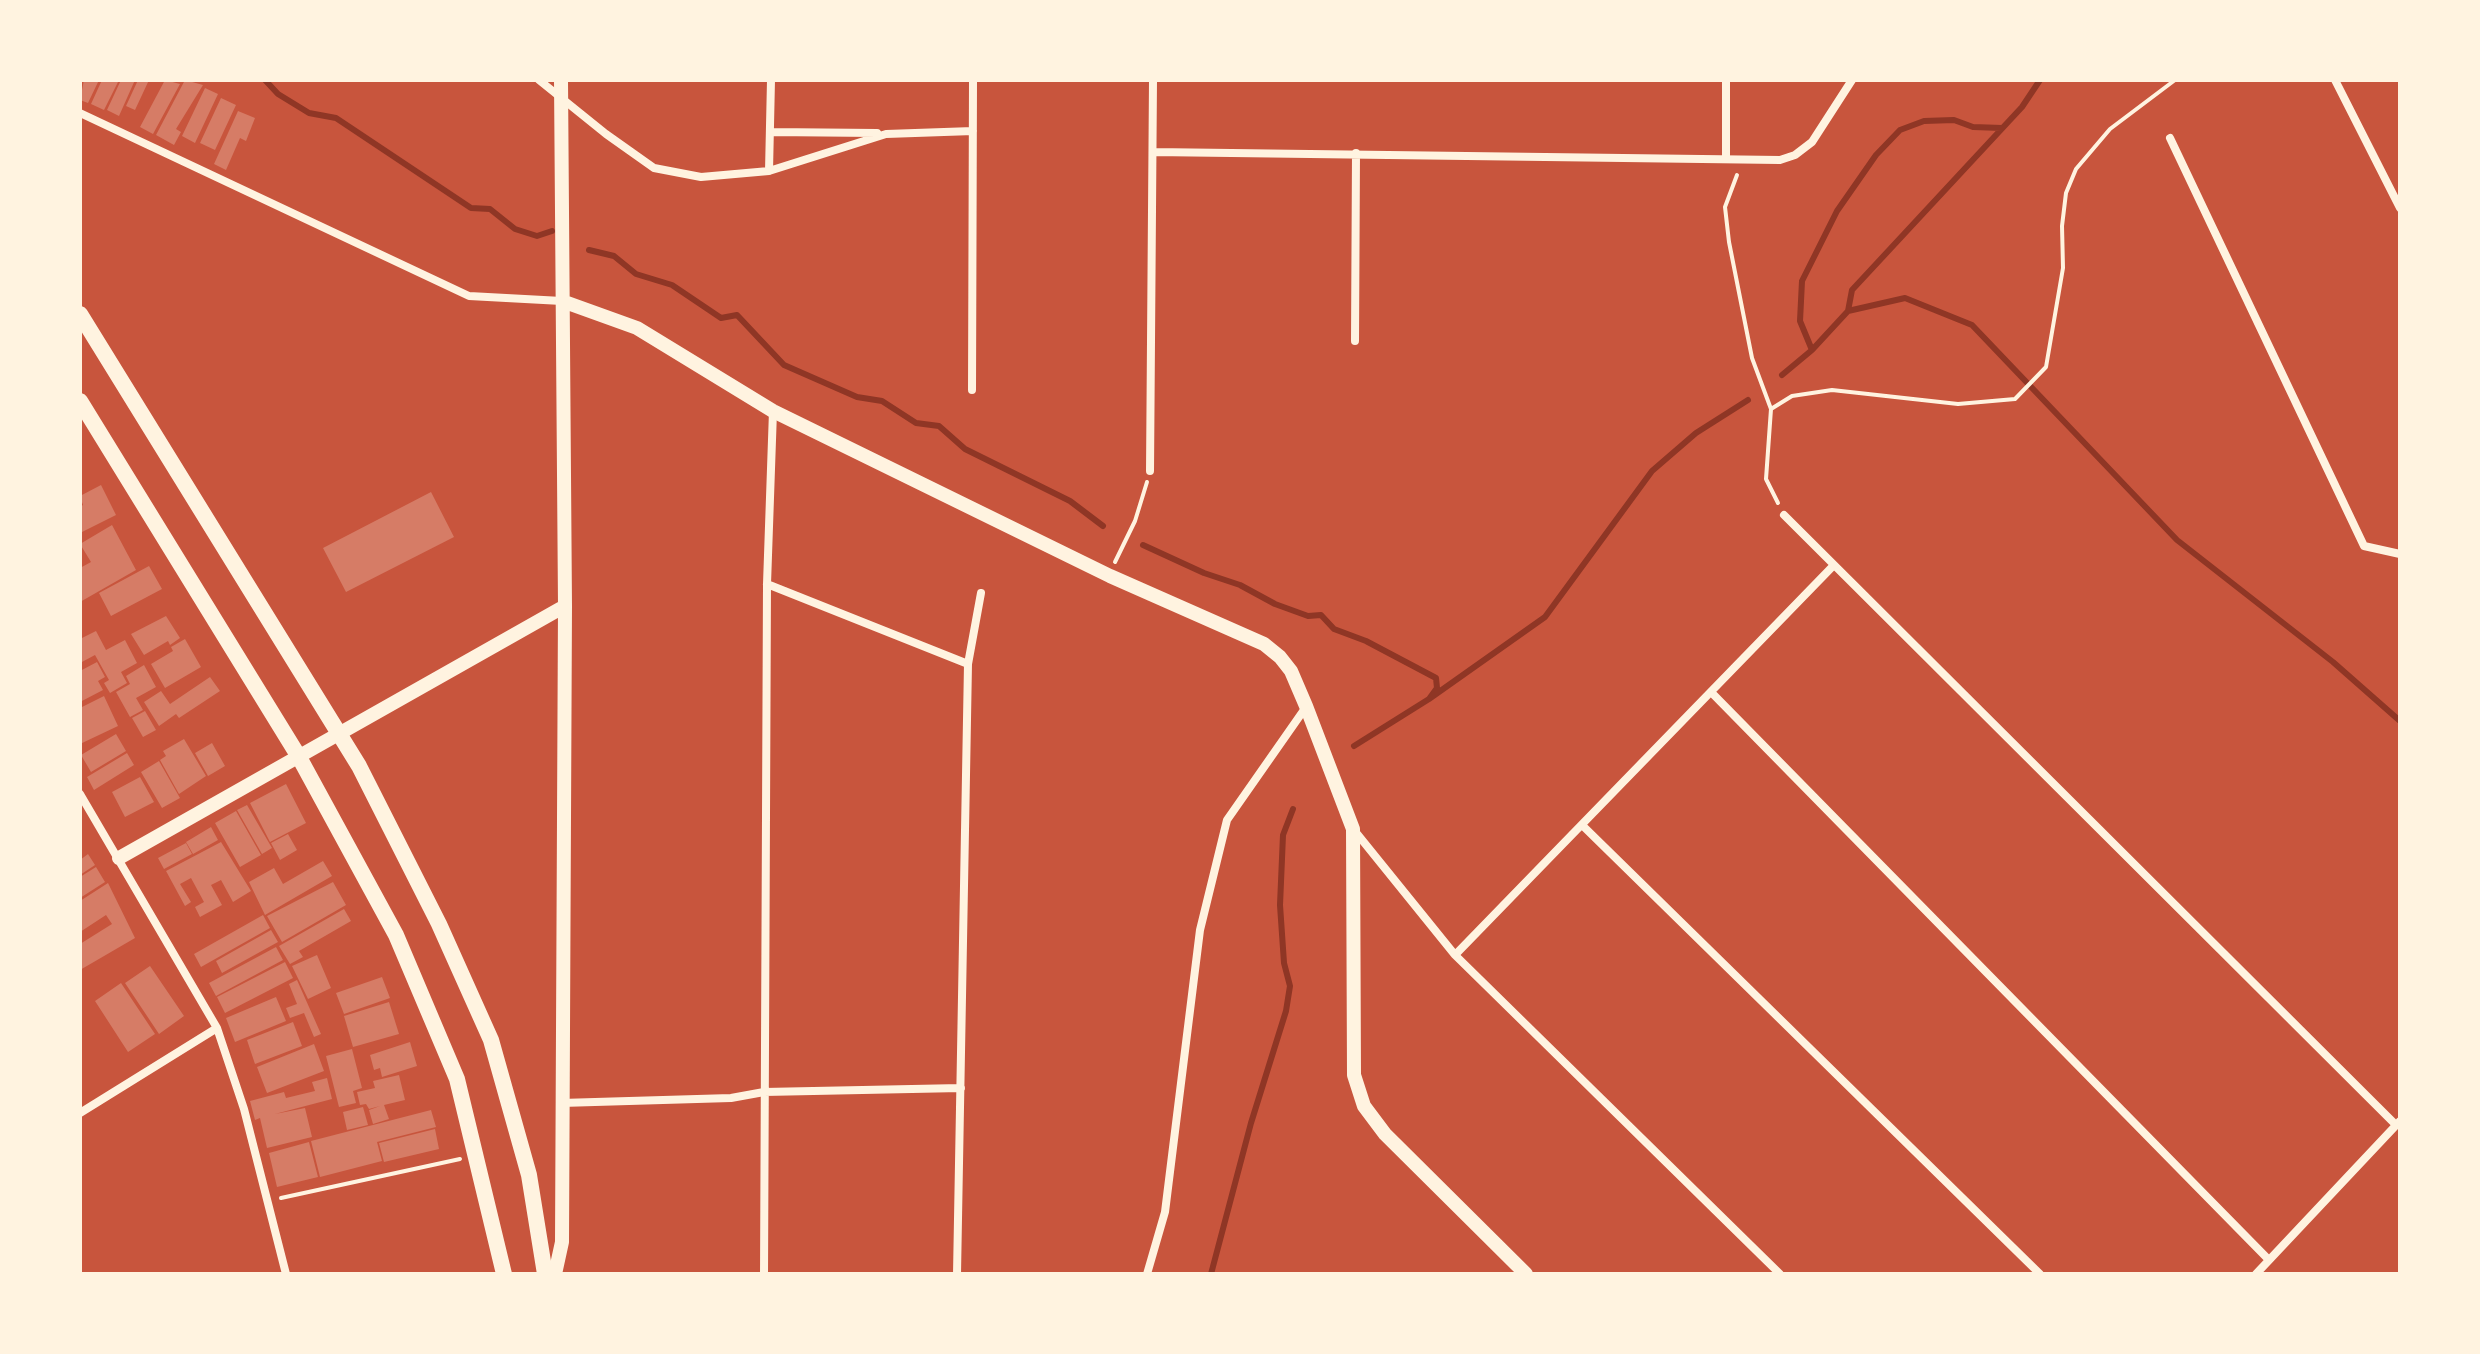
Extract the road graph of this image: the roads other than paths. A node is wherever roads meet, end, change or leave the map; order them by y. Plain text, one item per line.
1 (539, 80) edge
2 (561, 80) edge
3 (771, 80) edge
4 (973, 80) edge
5 (1153, 80) edge
6 (1726, 80) edge
7 (1852, 80) edge
8 (2335, 80) edge
9 (560, 100) junction
10 (80, 113) edge
11 (973, 131) junction
12 (770, 132) junction
13 (886, 134) junction
14 (2170, 138) dead end
15 (1153, 152) junction
16 (1356, 153) junction
17 (1726, 157) junction
18 (769, 171) junction
19 (2400, 208) edge
20 (562, 301) junction
21 (80, 314) edge
22 (1355, 341) dead end
23 (972, 390) dead end
24 (80, 401) edge
25 (773, 411) junction
26 (1150, 471) road end
27 (1784, 515) road end
28 (2400, 554) edge
29 (1834, 565) junction
30 (767, 584) junction
31 (981, 593) dead end
32 (565, 606) junction
33 (968, 664) junction
34 (1711, 692) junction
35 (1306, 706) junction
36 (340, 734) junction
37 (299, 757) junction
38 (80, 794) edge
39 (1350, 822) junction
40 (1582, 825) junction
41 (119, 858) junction
42 (1455, 955) junction
43 (217, 1028) junction
44 (961, 1088) junction
45 (764, 1092) junction
46 (561, 1103) junction
47 (80, 1113) edge
48 (2398, 1123) edge
49 (2269, 1260) junction
50 (286, 1274) edge
51 (504, 1274) edge
52 (545, 1274) edge
53 (555, 1274) edge
54 (764, 1274) edge
55 (957, 1274) edge
56 (1147, 1274) edge
57 (1526, 1274) edge
58 (1780, 1274) edge
59 (2040, 1274) edge
60 (2256, 1274) edge

1 - 9 street
2 - 9 street
3 - 12 street
4 - 11 street
5 - 15 street
6 - 17 street
7 - 17 street
8 - 19 street
9 - 18 street
9 - 20 street
10 - 20 street
11 - 13 street
11 - 23 street
12 - 13 street
12 - 18 street
13 - 18 street
14 - 28 street
15 - 16 street
15 - 26 street
16 - 17 street
16 - 22 street
20 - 25 street
20 - 32 street
21 - 36 main road
24 - 37 main road
25 - 30 street
25 - 35 street
27 - 29 street
29 - 34 street
29 - 48 street
30 - 33 street
30 - 45 street
31 - 33 street
32 - 36 street
32 - 46 street
33 - 44 street
34 - 40 street
34 - 49 street
35 - 39 street
35 - 56 street
36 - 37 street
36 - 52 main road
37 - 41 street
37 - 51 main road
38 - 41 street
39 - 42 street
39 - 57 street
40 - 42 street
40 - 59 street
41 - 43 street
42 - 58 street
43 - 47 street
43 - 50 street
44 - 45 street
44 - 55 street
45 - 46 street
45 - 54 street
46 - 53 street
48 - 49 street
49 - 60 street

